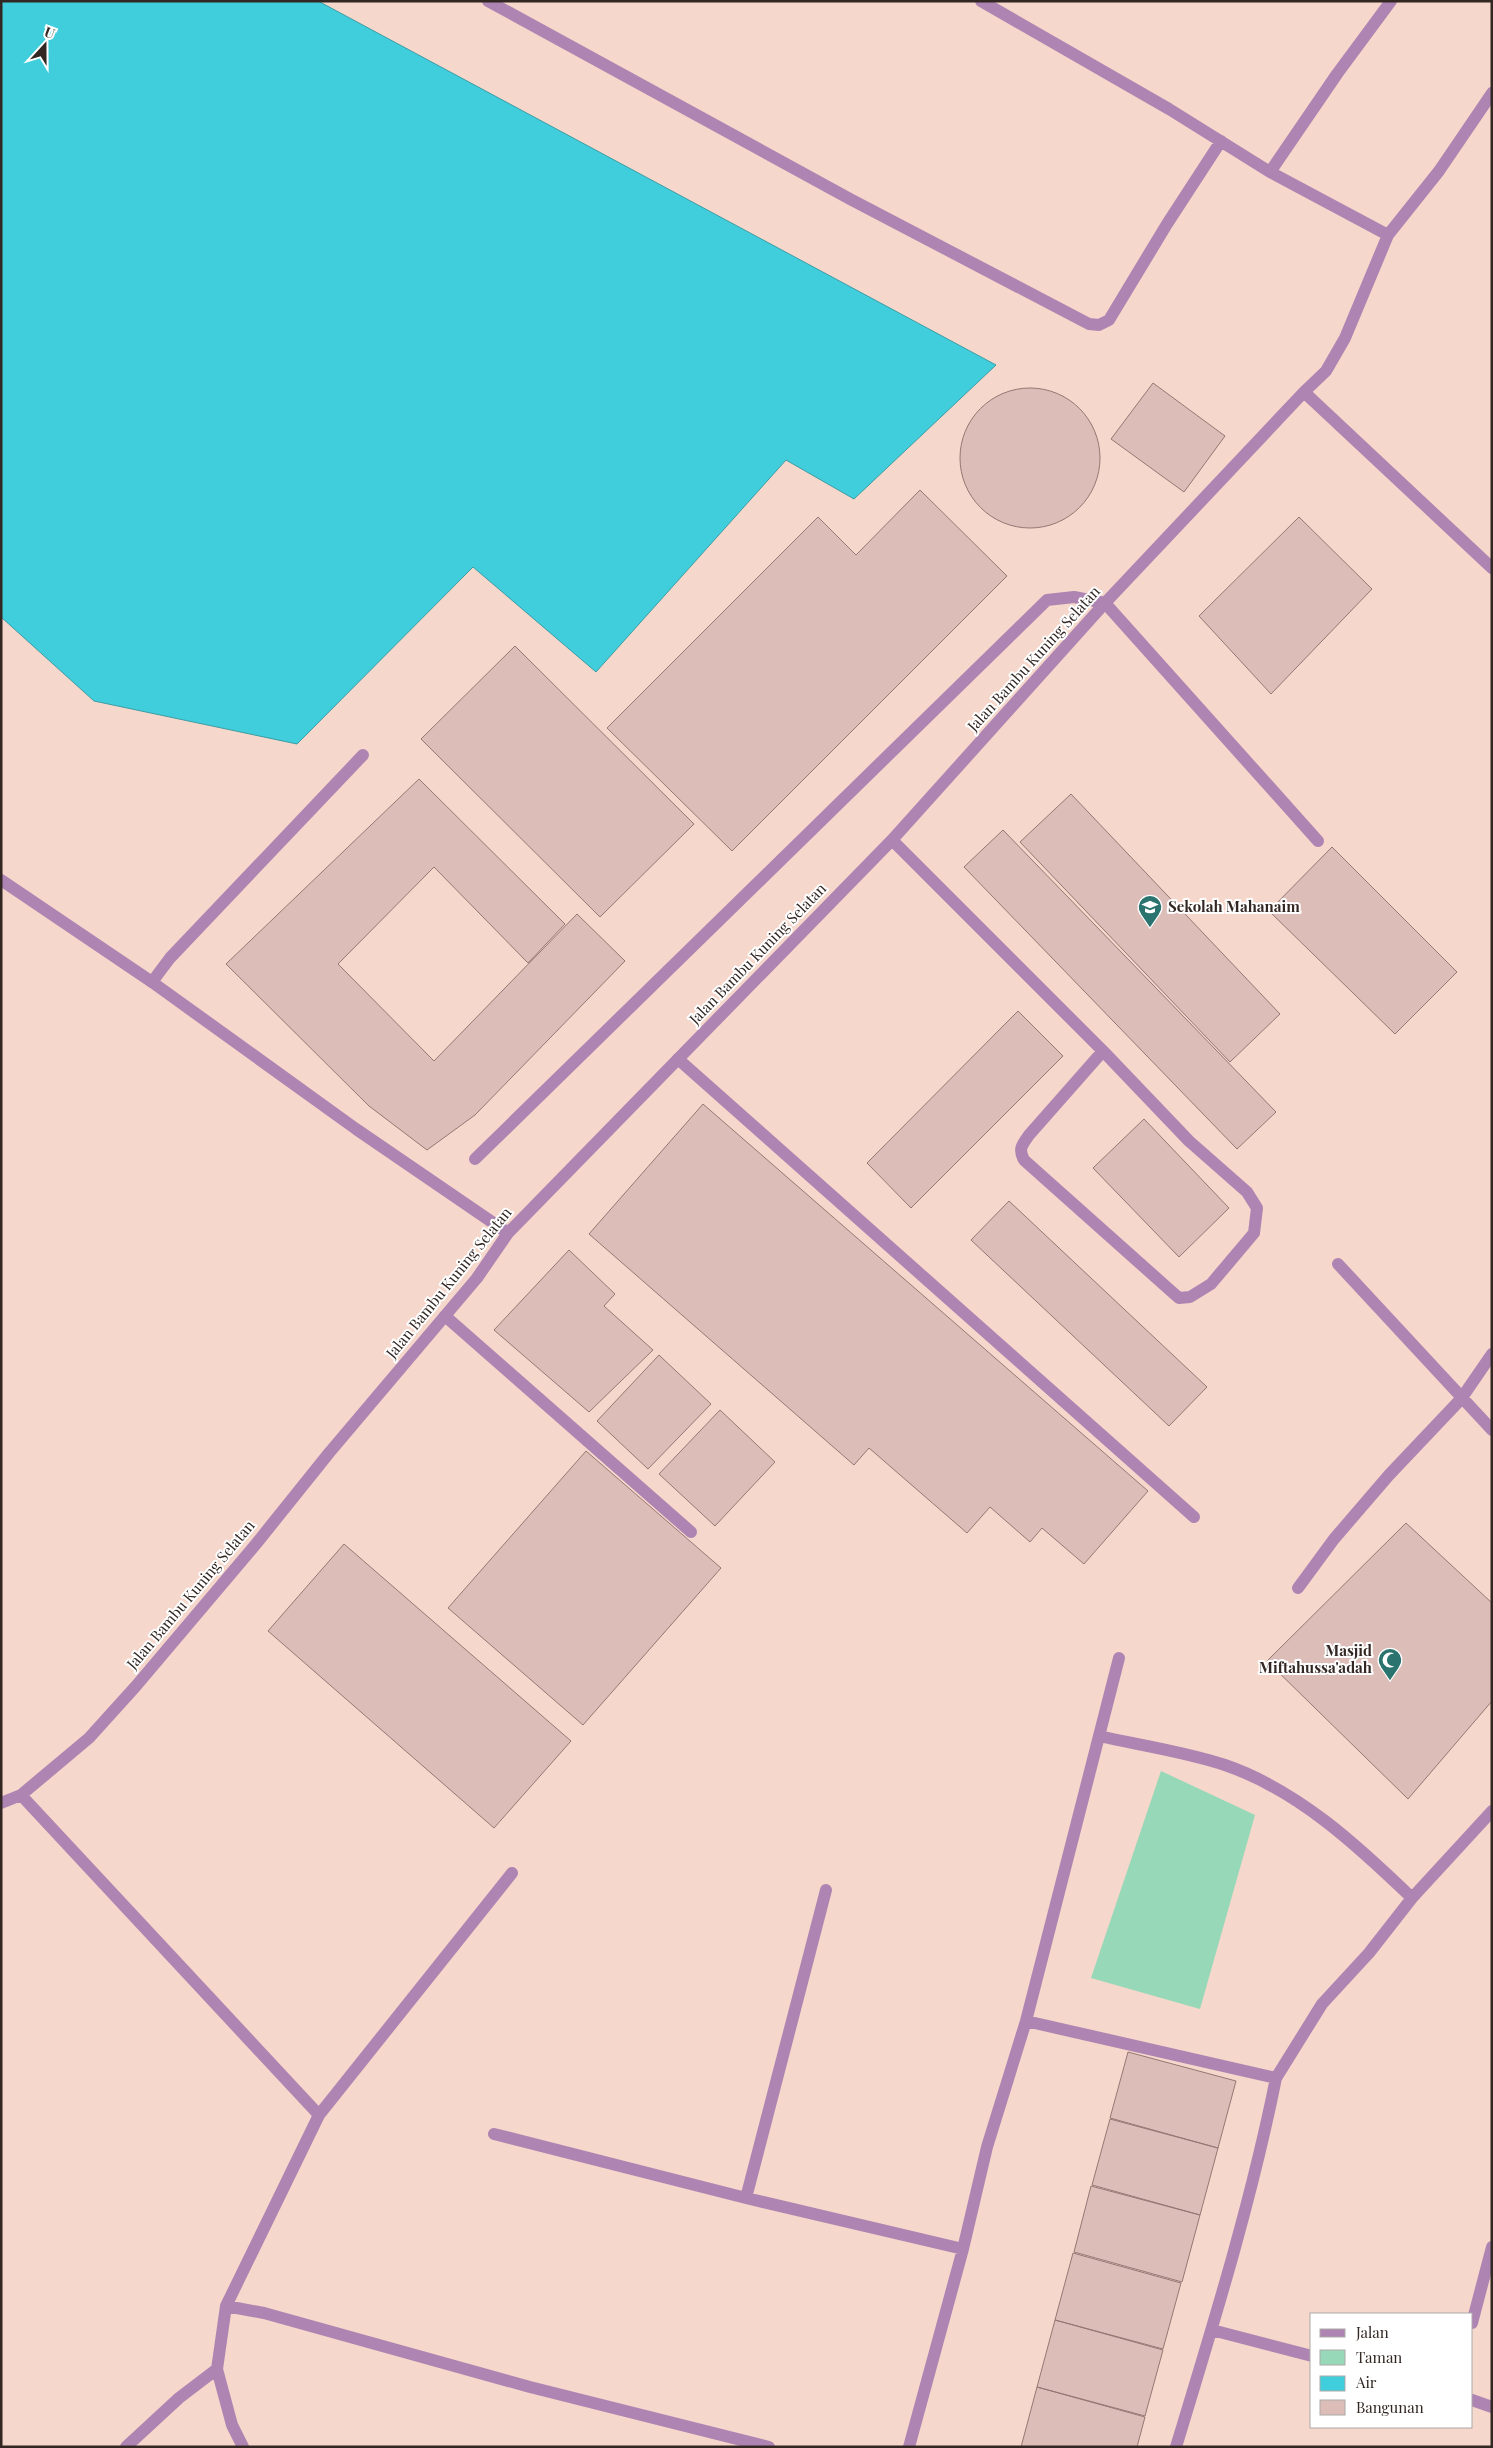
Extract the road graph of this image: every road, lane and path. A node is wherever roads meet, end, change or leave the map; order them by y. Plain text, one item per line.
1 (488, 1) edge
2 (981, 1) edge
3 (1391, 1) edge
4 (1492, 92) edge
5 (1221, 141) junction
6 (1270, 172) junction
7 (1388, 235) junction
8 (1304, 392) junction
9 (1492, 568) edge
10 (1106, 603) junction
11 (363, 755) dead end
12 (892, 840) junction
13 (1318, 842) dead end
14 (1, 880) edge
15 (152, 982) junction
16 (1103, 1051) junction
17 (678, 1059) junction
18 (475, 1159) dead end
19 (508, 1233) junction
20 (1338, 1264) dead end
21 (445, 1316) junction
22 (1492, 1354) edge
23 (1461, 1399) junction
24 (1492, 1430) edge
25 (1194, 1517) dead end
26 (691, 1532) dead end
27 (1298, 1588) dead end
28 (1119, 1658) dead end
29 (1099, 1736) junction
30 (21, 1795) junction
31 (1, 1804) edge
32 (1492, 1811) edge
33 (512, 1874) dead end
34 (826, 1890) dead end
35 (1412, 1898) junction
36 (1026, 2021) junction
37 (1276, 2078) junction
38 (319, 2115) junction
39 (494, 2134) dead end
40 (746, 2198) junction
41 (1492, 2247) edge
42 (963, 2249) junction
43 (226, 2306) junction
44 (1473, 2319) edge
45 (1212, 2330) junction
46 (1310, 2355) edge
47 (217, 2369) junction
48 (1473, 2400) edge
49 (1492, 2407) edge
50 (126, 2447) edge
51 (243, 2447) edge
52 (769, 2447) edge
53 (909, 2447) edge
54 (1176, 2447) edge

1 - 5 street
2 - 5 street
3 - 6 street
4 - 7 street, Jalan Bambu Kuning Selatan
5 - 6 street
6 - 7 street
7 - 8 street, Jalan Bambu Kuning Selatan
8 - 9 street
8 - 10 street, Jalan Bambu Kuning Selatan
10 - 12 street, Jalan Bambu Kuning Selatan
10 - 13 street
10 - 18 street
11 - 15 street
12 - 16 street
12 - 17 street, Jalan Bambu Kuning Selatan
14 - 15 street
15 - 19 street
16 - 16 street
17 - 19 street, Jalan Bambu Kuning Selatan
17 - 25 street
19 - 21 street, Jalan Bambu Kuning Selatan
20 - 23 street
21 - 26 street
21 - 30 street, Jalan Bambu Kuning Selatan
22 - 23 street
23 - 24 street
23 - 27 street
28 - 29 street
29 - 35 street
29 - 36 street
30 - 31 street, Jalan Bambu Kuning Selatan
30 - 38 street
32 - 35 street
33 - 38 street
34 - 40 street
35 - 37 street
36 - 37 street
36 - 42 street
37 - 45 street
38 - 43 street
39 - 40 street
40 - 42 street
41 - 44 street
42 - 53 street
43 - 47 street
43 - 52 street
45 - 46 street
45 - 54 street
47 - 50 street
47 - 51 street
48 - 49 street

